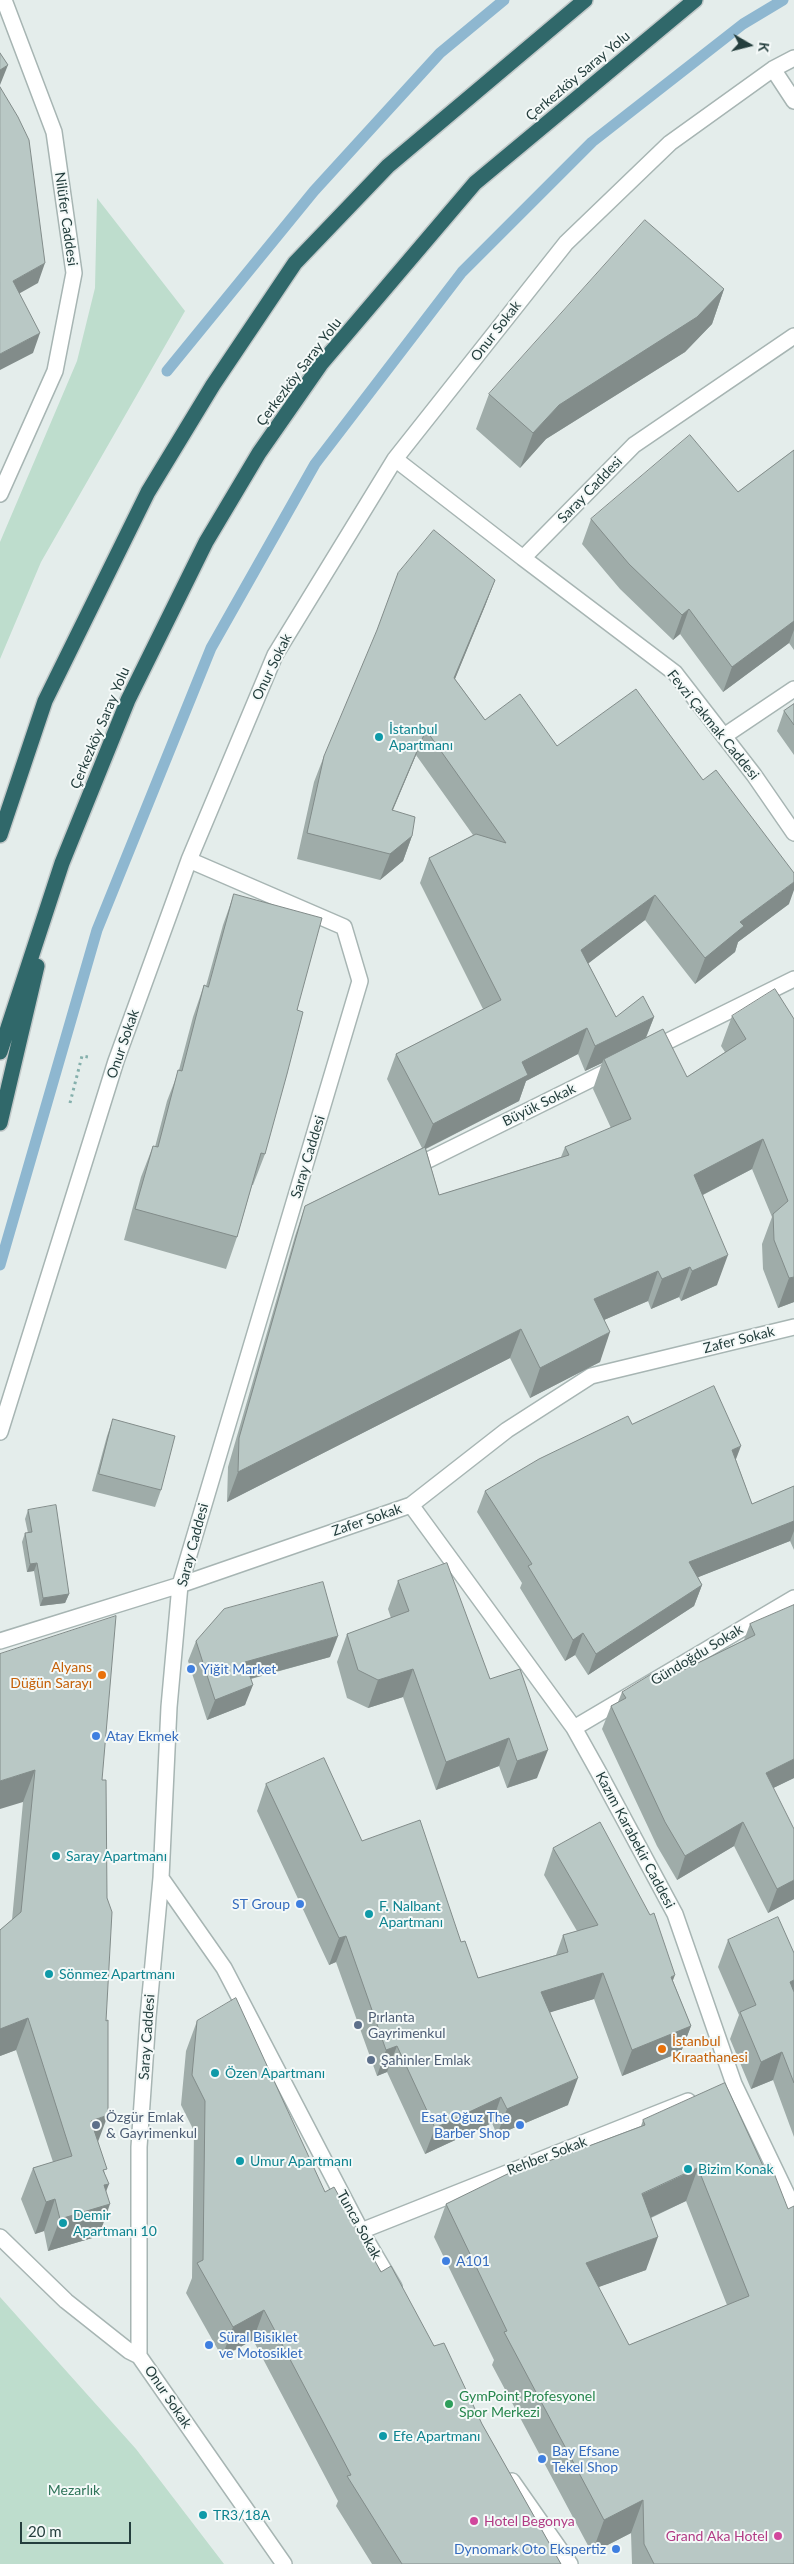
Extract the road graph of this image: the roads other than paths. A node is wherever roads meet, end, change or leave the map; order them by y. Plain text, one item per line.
1 (4, 0) edge
2 (585, 0) edge
3 (695, 0) edge
4 (794, 58) edge
5 (773, 70) junction
6 (794, 101) edge
7 (794, 336) edge
8 (395, 459) junction
9 (0, 494) edge
10 (523, 558) junction
11 (794, 689) edge
12 (724, 736) junction
13 (794, 833) edge
14 (0, 835) edge
15 (189, 860) junction
16 (62, 863) junction
17 (794, 979) edge
18 (0, 1052) edge
19 (0, 1123) edge
20 (401, 1173) edge
21 (303, 1222) edge
22 (285, 1230) junction
23 (794, 1327) edge
24 (0, 1432) edge
25 (411, 1505) junction
26 (180, 1585) junction
27 (794, 1598) edge
28 (0, 1641) edge
29 (574, 1728) junction
30 (161, 1878) junction
31 (734, 2084) junction
32 (793, 2206) edge
33 (361, 2230) junction
34 (0, 2237) edge
35 (401, 2300) edge
36 (139, 2356) junction
37 (504, 2469) edge
38 (284, 2564) edge
39 (570, 2564) edge

1 - 9 street, Nilüfer Caddesi
2 - 14 highway
3 - 16 highway, Çerkezköy Saray Yolu
4 - 5 street, Onur Sokak
5 - 6 street
5 - 8 street, Onur Sokak
7 - 10 street, Saray Caddesi
8 - 10 street
8 - 15 street, Onur Sokak
10 - 12 street, Fevzi Çakmak Caddesi
11 - 12 street
12 - 13 street, Fevzi Çakmak Caddesi
15 - 22 street, Saray Caddesi
15 - 24 street, Onur Sokak
16 - 18 highway
16 - 19 highway
17 - 20 street, Büyük Sokak
21 - 22 street
22 - 26 street, Saray Caddesi
23 - 25 street, Zafer Sokak
25 - 26 street, Zafer Sokak
25 - 29 street, Kazım Karabekir Caddesi
26 - 28 street, Zafer Sokak
26 - 30 street, Saray Caddesi
27 - 29 street, Gündoğdu Sokak
29 - 31 street, Kazım Karabekir Caddesi
30 - 33 street, Tunca Sokak
30 - 36 street, Saray Caddesi
31 - 32 street, Kazım Karabekir Caddesi
31 - 33 street, Rehber Sokak
33 - 35 street, Tunca Sokak
34 - 36 street, Onur Sokak
36 - 38 street, Onur Sokak
37 - 39 street

